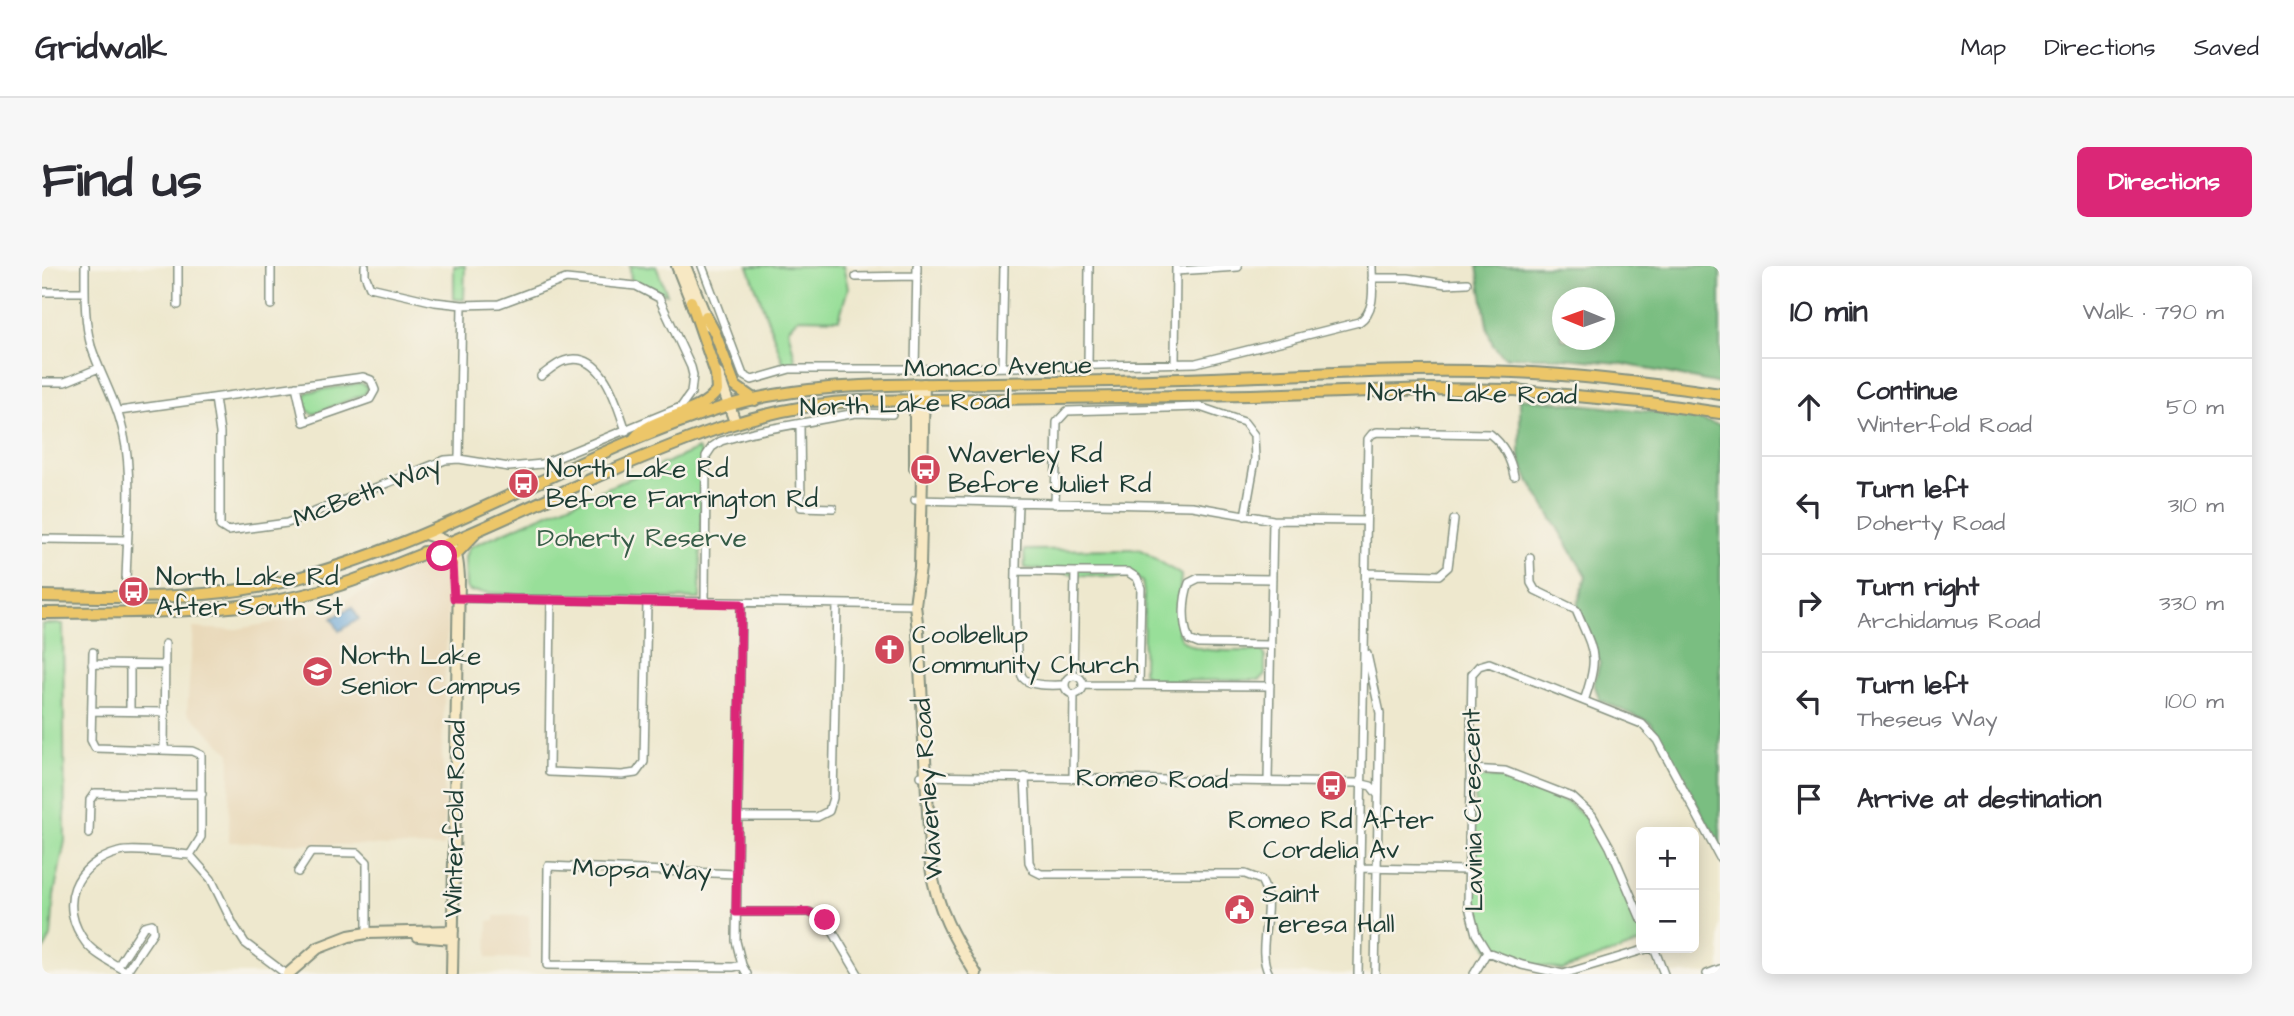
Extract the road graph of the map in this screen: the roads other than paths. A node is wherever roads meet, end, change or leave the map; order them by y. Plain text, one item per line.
1 (85, 266) edge
2 (178, 266) edge
3 (271, 266) edge
4 (365, 266) edge
5 (677, 266) edge
6 (685, 266) edge
7 (702, 266) edge
8 (917, 266) edge
9 (1004, 266) edge
10 (1089, 266) edge
11 (1372, 266) edge
12 (1238, 267) edge
13 (1176, 269) edge
14 (917, 276) junction
15 (856, 277) dead end
16 (1372, 278) junction
17 (1467, 283) dead end
18 (42, 292) edge
19 (85, 292) junction
20 (691, 301) junction
21 (178, 305) dead end
22 (271, 305) dead end
23 (462, 305) junction
24 (706, 316) junction
25 (1175, 363) junction
26 (1088, 365) junction
27 (1002, 367) junction
28 (99, 368) junction
29 (915, 369) junction
30 (541, 376) dead end
31 (42, 382) edge
32 (920, 384) junction
33 (296, 386) junction
34 (1720, 394) edge
35 (215, 398) junction
36 (755, 400) junction
37 (920, 401) junction
38 (733, 405) junction
39 (119, 411) junction
40 (1720, 413) edge
41 (892, 414) dead end
42 (738, 421) junction
43 (800, 425) junction
44 (626, 430) junction
45 (633, 442) junction
46 (459, 459) junction
47 (1514, 476) dead end
48 (918, 501) junction
49 (1017, 504) junction
50 (1055, 505) junction
51 (834, 508) dead end
52 (1245, 516) junction
53 (1273, 520) junction
54 (1454, 520) dead end
55 (452, 522) junction
56 (1366, 522) junction
57 (484, 526) junction
58 (425, 534) junction
59 (42, 539) edge
60 (127, 540) junction
61 (448, 541) junction
62 (424, 552) junction
63 (1530, 558) dead end
64 (453, 559) junction
65 (1017, 570) junction
66 (1075, 572) junction
67 (1366, 573) junction
68 (1272, 579) junction
69 (126, 581) dead end
70 (42, 596) edge
71 (456, 598) junction
72 (551, 599) junction
73 (647, 601) junction
74 (705, 602) junction
75 (741, 604) junction
76 (837, 604) junction
77 (912, 605) junction
78 (42, 612) edge
79 (1364, 642) junction
80 (165, 644) dead end
81 (1271, 645) junction
82 (93, 652) dead end
83 (92, 664) junction
84 (130, 665) junction
85 (165, 665) junction
86 (1073, 676) junction
87 (1065, 685) junction
88 (1083, 685) junction
89 (1139, 685) junction
90 (1270, 686) junction
91 (1074, 694) junction
92 (1584, 701) junction
93 (92, 711) junction
94 (130, 711) junction
95 (165, 712) junction
96 (164, 750) junction
97 (1471, 769) junction
98 (923, 776) junction
99 (1025, 777) junction
100 (1073, 778) junction
101 (1268, 781) junction
102 (1361, 783) junction
103 (202, 794) junction
104 (1378, 795) junction
105 (738, 817) junction
106 (89, 834) dead end
107 (190, 855) junction
108 (1720, 858) edge
109 (1360, 868) junction
110 (1377, 869) junction
111 (1468, 870) junction
112 (298, 872) dead end
113 (736, 874) junction
114 (1636, 907) edge
115 (736, 912) junction
116 (366, 933) junction
117 (450, 935) junction
118 (1487, 952) junction
119 (1636, 953) edge
120 (1654, 953) edge
121 (742, 965) junction
122 (118, 966) junction
123 (1720, 969) edge
124 (128, 973) edge
125 (287, 974) edge
126 (446, 974) edge
127 (452, 974) edge
128 (747, 974) edge
129 (858, 974) edge
130 (971, 974) edge
131 (976, 974) edge
132 (1269, 974) edge
133 (1358, 974) edge
134 (1375, 974) edge
135 (1474, 974) edge
136 (1563, 974) edge
137 (1664, 974) edge
138 (1707, 974) edge

1 - 19 street
2 - 21 street
3 - 22 street
4 - 23 street
5 - 20 street
6 - 24 street
7 - 29 street, Monaco Avenue
8 - 14 street
9 - 27 street
10 - 26 street
11 - 16 street
12 - 13 street
13 - 25 street
14 - 15 street
14 - 29 street
16 - 17 street
16 - 25 street, Monaco Avenue
18 - 19 street
19 - 28 street
20 - 38 street
20 - 45 main road
23 - 44 street
23 - 46 street, McBeth Way
24 - 36 main road
24 - 38 street
25 - 26 street, Monaco Avenue
26 - 27 street, Monaco Avenue
27 - 29 street, Monaco Avenue
28 - 31 street
28 - 39 street
30 - 44 street
32 - 34 main road, North Lake Road
32 - 36 main road, North Lake Road
32 - 37 street, Waverley Road
33 - 33 street
33 - 35 street
35 - 39 street
35 - 46 street, McBeth Way
36 - 38 main road, North Lake Road
37 - 40 main road, North Lake Road
37 - 42 main road, North Lake Road
37 - 48 street, Waverley Road
38 - 42 street
38 - 45 main road, North Lake Road
39 - 60 street
41 - 43 street
42 - 57 main road, North Lake Road
43 - 51 street
43 - 74 street
44 - 46 street
45 - 55 main road, North Lake Road
47 - 56 street
48 - 49 street
48 - 77 street, Waverley Road
49 - 50 street
49 - 65 street
50 - 52 street
50 - 52 street
52 - 53 street
53 - 56 street
53 - 68 street
54 - 67 street
55 - 58 main road, North Lake Road
55 - 61 street, Winterfold Road
56 - 67 street
57 - 61 main road, North Lake Road
57 - 64 main road
58 - 61 street
58 - 70 main road, North Lake Road
59 - 60 street
60 - 69 street
61 - 62 main road, North Lake Road
61 - 64 street, Winterfold Road
62 - 64 main road
62 - 78 main road, North Lake Road
63 - 92 street
64 - 71 street, Winterfold Road
65 - 66 street
65 - 87 street
66 - 86 street
66 - 89 street
67 - 79 street
68 - 81 street
68 - 81 street
71 - 72 street
71 - 117 street, Winterfold Road
72 - 73 street
72 - 73 street
73 - 74 street
74 - 75 street
75 - 76 street
75 - 105 street
76 - 77 street
76 - 105 street
77 - 98 street, Waverley Road
79 - 102 street
79 - 104 street
80 - 85 street
81 - 90 street
82 - 83 street
83 - 84 street
83 - 93 street
84 - 85 street
84 - 94 street
85 - 95 street
86 - 87 street
86 - 88 street
87 - 91 street
88 - 89 street
88 - 91 street
89 - 90 street
90 - 101 street
91 - 100 street
92 - 97 street, Lavinia Crescent
92 - 108 street
93 - 94 street
93 - 96 street
94 - 95 street
95 - 96 street
96 - 103 street
97 - 111 street, Lavinia Crescent
97 - 114 street
98 - 99 street, Romeo Road
98 - 130 street, Waverley Road
98 - 131 street, Waverley Road
99 - 100 street, Romeo Road
99 - 132 street
100 - 101 street, Romeo Road
101 - 102 street, Romeo Road
102 - 104 street
102 - 109 street
103 - 106 street
103 - 107 street
104 - 110 street
105 - 113 street
107 - 122 street
107 - 125 street
109 - 110 street
109 - 133 street
110 - 111 street
110 - 134 street
111 - 118 street, Lavinia Crescent
112 - 116 street
113 - 115 street
113 - 121 street, Mopsa Way
115 - 121 street
115 - 129 street
116 - 117 street
116 - 125 street
117 - 126 street, Winterfold Road
117 - 127 street, Winterfold Road
118 - 135 street
118 - 136 street
119 - 136 street
120 - 137 street
121 - 128 street
122 - 124 street
122 - 124 street
123 - 138 street

